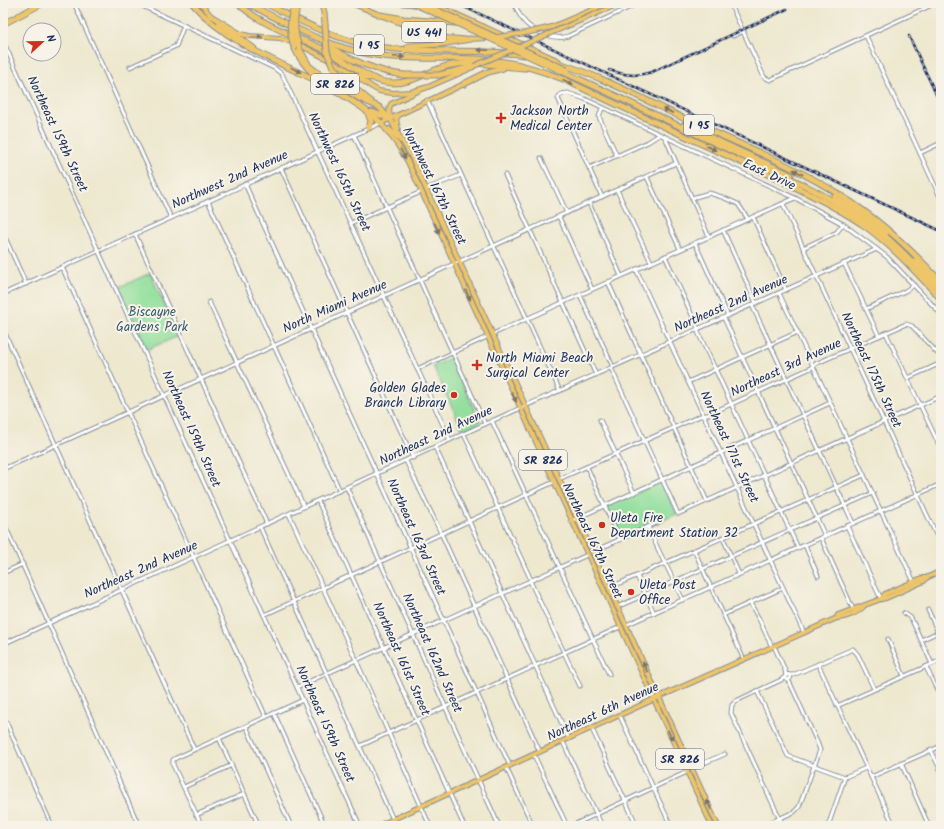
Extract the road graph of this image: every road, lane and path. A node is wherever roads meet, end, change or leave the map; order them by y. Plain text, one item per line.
1 (43, 3) edge
2 (74, 3) edge
3 (136, 3) edge
4 (192, 3) edge
5 (200, 3) edge
6 (238, 3) edge
7 (246, 3) edge
8 (265, 3) edge
9 (295, 3) edge
10 (299, 3) edge
11 (321, 3) edge
12 (351, 3) edge
13 (403, 3) edge
14 (413, 3) edge
15 (421, 3) edge
16 (514, 3) edge
17 (608, 3) edge
18 (621, 3) edge
19 (639, 3) edge
20 (730, 3) edge
21 (936, 3) edge
22 (295, 10) junction
23 (941, 12) edge
24 (210, 15) junction
25 (380, 15) junction
26 (3, 24) edge
27 (184, 25) junction
28 (486, 28) junction
29 (744, 31) junction
30 (732, 36) dead end
31 (866, 36) junction
32 (470, 39) junction
33 (322, 40) junction
34 (3, 41) edge
35 (400, 49) junction
36 (265, 55) junction
37 (562, 64) junction
38 (512, 66) junction
39 (130, 67) dead end
40 (473, 67) junction
41 (532, 68) junction
42 (357, 76) junction
43 (376, 80) junction
44 (464, 84) joint
45 (328, 86) junction
46 (422, 89) junction
47 (604, 89) junction
48 (427, 100) junction
49 (379, 107) junction
50 (602, 108) junction
51 (366, 110) junction
52 (400, 113) junction
53 (389, 119) junction
54 (381, 123) junction
55 (369, 128) junction
56 (399, 133) junction
57 (354, 135) junction
58 (660, 135) junction
59 (664, 137) junction
60 (941, 143) edge
61 (407, 149) junction
62 (318, 151) junction
63 (920, 153) junction
64 (617, 156) junction
65 (541, 158) dead end
66 (676, 163) junction
67 (281, 168) junction
68 (589, 168) junction
69 (461, 174) junction
70 (505, 174) dead end
71 (647, 177) junction
72 (245, 184) junction
73 (426, 190) junction
74 (617, 190) junction
75 (421, 192) junction
76 (787, 194) junction
77 (602, 197) junction
78 (430, 198) junction
79 (692, 198) junction
80 (795, 198) junction
81 (941, 199) edge
82 (208, 201) junction
83 (589, 203) junction
84 (783, 203) junction
85 (387, 207) junction
86 (567, 213) junction
87 (559, 217) junction
88 (752, 217) junction
89 (171, 218) junction
90 (748, 219) junction
91 (351, 224) junction
92 (843, 224) junction
93 (530, 230) junction
94 (723, 230) junction
95 (3, 233) edge
96 (135, 234) junction
97 (709, 236) junction
98 (5, 241) edge
99 (695, 243) junction
100 (494, 246) junction
101 (803, 248) junction
102 (680, 249) junction
103 (877, 249) junction
104 (99, 251) junction
105 (665, 256) junction
106 (460, 262) junction
107 (651, 262) junction
108 (844, 264) junction
109 (454, 265) junction
110 (62, 267) junction
111 (636, 270) junction
112 (621, 276) junction
113 (816, 276) junction
114 (420, 280) junction
115 (608, 282) junction
116 (941, 282) edge
117 (26, 284) junction
118 (914, 285) junction
119 (941, 287) edge
120 (592, 289) junction
121 (786, 290) junction
122 (941, 292) edge
123 (779, 293) junction
124 (3, 294) edge
125 (580, 295) junction
126 (384, 296) junction
127 (941, 299) edge
128 (209, 302) dead end
129 (563, 303) junction
130 (756, 303) junction
131 (752, 305) junction
132 (866, 309) junction
133 (347, 313) junction
134 (941, 314) edge
135 (726, 317) junction
136 (527, 319) junction
137 (3, 329) edge
138 (311, 329) junction
139 (484, 329) junction
140 (698, 329) junction
141 (798, 332) junction
142 (886, 333) junction
143 (493, 334) junction
144 (879, 336) junction
145 (487, 337) junction
146 (669, 342) junction
147 (497, 343) junction
148 (770, 344) junction
149 (274, 346) junction
150 (850, 349) junction
151 (453, 353) junction
152 (641, 355) junction
153 (743, 356) junction
154 (941, 357) edge
155 (238, 362) junction
156 (941, 363) edge
157 (813, 365) junction
158 (612, 368) junction
159 (417, 369) junction
160 (715, 369) junction
161 (596, 375) junction
162 (908, 378) junction
163 (201, 379) junction
164 (786, 380) junction
165 (688, 382) junction
166 (560, 391) junction
167 (759, 392) junction
168 (165, 396) junction
169 (941, 396) edge
170 (830, 403) junction
171 (732, 404) junction
172 (526, 406) junction
173 (920, 406) junction
174 (520, 409) junction
175 (128, 412) junction
176 (704, 416) junction
177 (803, 416) junction
178 (600, 420) dead end
179 (492, 421) junction
180 (884, 422) junction
181 (485, 424) junction
182 (673, 428) junction
183 (776, 428) junction
184 (464, 434) junction
185 (847, 439) junction
186 (450, 440) junction
187 (748, 440) junction
188 (644, 441) junction
189 (56, 445) junction
190 (435, 447) junction
191 (941, 449) edge
192 (820, 451) junction
193 (721, 453) junction
194 (615, 454) junction
195 (413, 458) junction
196 (406, 461) junction
197 (792, 463) junction
198 (587, 467) junction
199 (691, 467) junction
200 (3, 469) edge
201 (549, 471) junction
202 (377, 474) junction
203 (765, 475) junction
204 (864, 475) junction
205 (559, 479) junction
206 (662, 480) junction
207 (554, 482) junction
208 (941, 484) edge
209 (836, 487) junction
210 (347, 488) junction
211 (563, 488) junction
212 (737, 488) junction
213 (340, 491) junction
214 (634, 493) junction
215 (873, 493) junction
216 (526, 494) junction
217 (918, 495) junction
218 (809, 499) junction
219 (318, 501) junction
220 (707, 501) junction
221 (845, 505) junction
222 (604, 506) junction
223 (304, 507) junction
224 (498, 508) junction
225 (881, 511) junction
226 (781, 512) junction
227 (289, 514) junction
228 (577, 518) junction
229 (817, 518) junction
230 (469, 520) junction
231 (571, 520) junction
232 (3, 521) edge
233 (661, 521) dead end
234 (853, 523) junction
235 (267, 524) junction
236 (754, 524) junction
237 (847, 526) junction
238 (260, 527) junction
239 (648, 527) junction
240 (790, 530) junction
241 (441, 534) junction
242 (825, 536) junction
243 (723, 538) junction
244 (820, 538) junction
245 (231, 540) junction
246 (620, 540) junction
247 (762, 542) junction
248 (582, 545) junction
249 (805, 545) junction
250 (941, 545) edge
251 (410, 548) junction
252 (798, 548) junction
253 (694, 550) junction
254 (592, 552) junction
255 (587, 555) junction
256 (731, 556) junction
257 (194, 557) junction
258 (596, 560) junction
259 (771, 560) junction
260 (380, 561) junction
261 (23, 564) junction
262 (665, 564) junction
263 (559, 567) junction
264 (703, 569) junction
265 (941, 571) edge
266 (3, 573) edge
267 (352, 574) junction
268 (739, 574) junction
269 (637, 576) junction
270 (818, 576) dead end
271 (926, 578) junction
272 (530, 580) junction
273 (674, 582) junction
274 (914, 582) junction
275 (323, 587) junction
276 (711, 587) junction
277 (609, 588) junction
278 (783, 588) junction
279 (122, 590) junction
280 (502, 593) junction
281 (645, 594) junction
282 (881, 599) junction
283 (294, 600) junction
284 (683, 600) junction
285 (750, 603) junction
286 (474, 606) junction
287 (618, 607) junction
288 (862, 607) junction
289 (853, 609) junction
290 (928, 610) dead end
291 (654, 613) junction
292 (904, 613) dead end
293 (264, 615) junction
294 (723, 615) junction
295 (837, 618) junction
296 (616, 619) junction
297 (443, 620) junction
298 (50, 623) junction
299 (626, 625) junction
300 (620, 627) junction
301 (630, 633) junction
302 (804, 633) junction
303 (413, 634) junction
304 (934, 634) dead end
305 (941, 639) edge
306 (593, 640) junction
307 (888, 640) dead end
308 (921, 640) junction
309 (3, 644) edge
310 (385, 647) junction
311 (773, 647) junction
312 (564, 653) junction
313 (356, 660) junction
314 (744, 660) junction
315 (941, 660) edge
316 (818, 664) junction
317 (932, 664) junction
318 (536, 666) junction
319 (926, 667) junction
320 (328, 674) junction
321 (609, 674) dead end
322 (904, 676) junction
323 (788, 677) junction
324 (506, 679) junction
325 (580, 686) dead end
326 (297, 687) junction
327 (874, 689) junction
328 (757, 691) junction
329 (476, 693) junction
330 (659, 697) junction
331 (941, 698) edge
332 (303, 700) junction
333 (654, 700) junction
334 (446, 706) junction
335 (838, 706) junction
336 (274, 713) junction
337 (3, 715) edge
338 (620, 716) junction
339 (266, 717) junction
340 (417, 720) junction
341 (246, 726) junction
342 (592, 729) junction
343 (389, 734) junction
344 (219, 738) junction
345 (569, 739) junction
346 (563, 742) junction
347 (360, 746) junction
348 (941, 746) edge
349 (194, 750) junction
350 (931, 750) junction
351 (540, 752) junction
352 (725, 754) dead end
353 (534, 755) junction
354 (681, 760) junction
355 (901, 763) junction
356 (232, 765) junction
357 (815, 765) junction
358 (508, 767) junction
359 (692, 768) junction
360 (866, 768) junction
361 (941, 771) edge
362 (687, 772) junction
363 (695, 775) junction
364 (845, 777) junction
365 (870, 777) junction
366 (478, 780) junction
367 (184, 787) junction
368 (654, 788) junction
369 (450, 793) junction
370 (244, 794) junction
371 (625, 801) junction
372 (421, 806) junction
373 (596, 814) junction
374 (196, 815) junction
375 (779, 818) junction
376 (393, 819) junction
377 (257, 821) junction
378 (891, 821) junction
379 (52, 826) edge
380 (139, 826) edge
381 (202, 826) edge
382 (246, 826) edge
383 (259, 826) edge
384 (291, 826) edge
385 (325, 826) edge
386 (360, 826) edge
387 (378, 826) edge
388 (396, 826) edge
389 (430, 826) edge
390 (464, 826) edge
391 (499, 826) edge
392 (533, 826) edge
393 (567, 826) edge
394 (571, 826) edge
395 (602, 826) edge
396 (637, 826) edge
397 (671, 826) edge
398 (712, 826) edge
399 (718, 826) edge
400 (762, 826) edge
401 (783, 826) edge
402 (828, 826) edge
403 (879, 826) edge
404 (894, 826) edge
405 (929, 826) edge

1 - 26 highway
2 - 89 street
3 - 27 street, Northwest 165th Street
4 - 36 highway
5 - 24 main road
6 - 43 highway
7 - 33 highway, I 95
8 - 35 highway, I 95
9 - 22 highway, SR 826
10 - 22 highway, SR 826
11 - 49 highway, bridge
12 - 25 main road, US 441
13 - 28 highway
14 - 47 highway, bridge
15 - 47 highway, bridge
16 - 19 street
17 - 32 main road, US 441, bridge
18 - 40 main road, bridge
20 - 29 street
21 - 23 street
21 - 31 street
22 - 45 highway, SR 826, bridge
22 - 49 highway, SR 826, bridge
24 - 36 main road
24 -> 42 main road
25 - 28 highway
25 - 32 main road, US 441
27 - 39 street
27 - 62 street, Northwest 165th Street
28 - 37 highway
29 - 30 street
29 - 31 street
31 - 63 street
32 - 35 highway
33 - 40 highway, bridge
33 -> 41 highway, I 95
34 - 104 street, Northeast 159th Street
37 -> 35 highway, I 95
36 -> 45 highway
116 -> 37 highway, I 95
38 - 41 highway
38 - 43 highway
38 - 44 highway
40 - 46 main road
41 -> 127 highway, I 95
42 - 43 highway
42 - 46 main road
44 - 48 main road, Northwest 2nd Avenue
45 - 51 highway, SR 826
46 - 53 main road
47 - 119 highway
47 - 122 highway
48 - 52 main road, Northwest 2nd Avenue
48 - 69 street
49 - 53 highway, SR 826
50 - 58 street, East Drive
50 - 64 street
50 - 68 street, East Drive
51 - 53 highway
51 - 54 highway, SR 826
51 - 55 highway
52 - 53 main road, Northwest 2nd Avenue
52 - 56 main road
53 - 54 main road, Northwest 2nd Avenue
53 - 56 main road, Northwest 167th Street / SR 826
54 - 55 street, Northwest 2nd Avenue
54 - 61 main road
54 -> 75 main road, Northwest 167th Street / SR 826
55 - 57 street, Northwest 2nd Avenue
56 - 61 main road, Northwest 167th Street / SR 826
57 - 62 street, Northwest 2nd Avenue
57 - 85 street
58 - 59 street, East Drive
58 - 64 street
59 - 66 street
59 - 76 street, East Drive
60 - 63 street
61 - 73 main road, Northwest 167th Street / SR 826
62 - 67 street, Northwest 2nd Avenue
62 - 91 street, Northwest 165th Street
63 - 81 street
64 - 68 street
65 - 86 street
66 - 71 street, North Miami Avenue
66 - 79 street
67 - 72 street, Northwest 2nd Avenue
67 - 133 street
68 - 77 street
69 - 73 street
69 - 100 street
70 - 93 street
71 - 74 street, North Miami Avenue
71 - 102 street
72 - 82 street, Northwest 2nd Avenue
72 - 138 street, Northeast 163rd Street
73 - 78 main road, Northwest 167th Street / SR 826
74 - 77 street, North Miami Avenue
74 - 107 street
75 - 78 main road
75 - 85 street
75 -> 109 main road, Northwest 167th Street / SR 826
76 - 80 street, East Drive
76 - 84 street
77 - 83 street, North Miami Avenue
78 - 106 main road, Northwest 167th Street / SR 826
79 - 90 street
79 - 97 street
80 - 84 street
80 - 92 street, East Drive
82 - 89 street, Northwest 2nd Avenue
82 - 149 street
83 - 86 street, North Miami Avenue
83 - 112 street
84 - 88 street
84 - 101 street, Northeast 175th Street
85 - 91 street
85 - 114 street
86 - 87 street, North Miami Avenue
87 - 93 street, North Miami Avenue
87 - 120 street
88 - 90 street
88 - 121 street
89 - 96 street, Northwest 2nd Avenue
90 - 94 street
91 - 126 street, Northwest 165th Street
92 - 101 street
92 - 103 street, East Drive
93 - 100 street, North Miami Avenue
93 - 129 street
94 - 97 street
94 - 130 street
95 - 98 street
96 - 104 street, Northwest 2nd Avenue
96 - 163 street
97 - 99 street
98 - 117 street
99 - 102 street
99 - 135 street
100 - 106 street, North Miami Avenue
100 - 136 street
101 - 113 street, Northeast 175th Street
102 - 105 street
103 - 108 street, Northeast 2nd Avenue
103 - 118 street, East Drive
104 - 110 street, Northwest 2nd Avenue
104 - 168 street, Northeast 159th Street
105 - 107 street
105 - 140 street
106 - 109 street, North Miami Avenue
106 - 143 main road, Northeast 167th Street / SR 826
107 - 111 street
108 - 113 street, Northeast 2nd Avenue
108 - 132 street
109 - 114 street, North Miami Avenue
109 -> 139 main road, Northeast 167th Street / SR 826
110 - 117 street, Northwest 2nd Avenue
110 - 175 street
111 - 112 street
111 - 146 street, Northeast 171st Street
112 - 115 street
113 - 121 street, Northeast 2nd Avenue
113 - 150 street, Northeast 175th Street
114 - 126 street, North Miami Avenue
114 - 151 street
115 - 120 street
115 - 152 street
117 - 124 street, Northwest 2nd Avenue
118 - 132 street
118 - 134 street, East Drive
120 - 125 street
121 - 123 street, Northeast 2nd Avenue
123 - 130 street, Northeast 2nd Avenue
123 - 141 street
125 - 129 street
125 - 158 street
126 - 133 street, North Miami Avenue
126 - 159 street, Northwest 165th Street
128 - 155 street
129 - 136 street
129 - 161 street
130 - 131 street, Northeast 2nd Avenue
131 - 135 street, Northeast 2nd Avenue
131 - 148 street
132 - 144 street
133 - 138 street, North Miami Avenue
133 - 195 street
135 - 140 street, Northeast 2nd Avenue
135 - 153 street
136 - 143 street
136 - 166 street
137 - 189 street
138 - 149 street, North Miami Avenue
138 - 202 street, Northeast 163rd Street
139 - 143 main road
139 - 145 main road, Northeast 167th Street / SR 826
140 - 146 street, Northeast 2nd Avenue
140 - 160 street
141 - 148 street
141 - 157 street
142 - 144 street, Northeast 3rd Avenue
142 - 154 street, Northeast 3rd Avenue
142 - 162 street
143 - 147 main road, Northeast 167th Street / SR 826
144 - 150 street, Northeast 3rd Avenue
145 - 147 main road
145 - 151 street
145 -> 174 main road, Northeast 167th Street / SR 826
146 - 152 street, Northeast 2nd Avenue
146 - 165 street, Northeast 171st Street
147 - 172 main road, Northeast 167th Street / SR 826
148 - 153 street
148 - 164 street
149 - 155 street, North Miami Avenue
149 - 213 street
150 - 157 street, Northeast 3rd Avenue
150 - 180 street, Northeast 175th Street
151 - 159 street
151 - 181 street
152 - 158 street, Northeast 2nd Avenue
152 - 182 street
153 - 160 street
153 - 167 street
155 - 163 street, North Miami Avenue
155 - 223 street
156 - 162 street
157 - 164 street, Northeast 3rd Avenue
157 - 170 street
158 - 161 street, Northeast 2nd Avenue
158 - 188 street
159 - 186 street, Northwest 165th Street
160 - 165 street
160 - 171 street
161 - 166 street, Northeast 2nd Avenue
162 - 173 street
163 - 168 street, North Miami Avenue
163 - 235 street
164 - 167 street, Northeast 3rd Avenue
164 - 177 street
165 - 176 street, Northeast 171st Street
166 - 172 street, Northeast 2nd Avenue
167 - 171 street, Northeast 3rd Avenue
167 - 183 street
168 - 175 street, North Miami Avenue
168 - 245 street, Northeast 159th Street
169 - 173 street
170 - 177 street
170 - 185 street
171 - 176 street, Northeast 3rd Avenue
171 - 187 street
172 - 174 street, Northeast 2nd Avenue
172 - 205 main road, Northeast 167th Street / SR 826
173 - 180 street
173 - 191 street
174 - 179 street, Northeast 2nd Avenue
174 - 201 main road, Northeast 167th Street / SR 826
175 - 189 street, North Miami Avenue
175 - 257 street
176 - 182 street, Northeast 3rd Avenue
176 - 193 street, Northeast 171st Street
177 - 183 street
177 - 192 street
178 - 194 street
179 - 181 street, Northeast 2nd Avenue
179 - 216 street
180 - 185 street
180 - 217 street, Northeast 175th Street
181 - 184 street, Northeast 2nd Avenue
182 - 188 street, Northeast 3rd Avenue
182 - 199 street
183 - 187 street
183 - 197 street
184 - 186 street, Northeast 2nd Avenue
184 - 224 street
185 - 192 street
185 - 204 street
186 - 190 street, Northeast 2nd Avenue
187 - 193 street
187 - 203 street
188 - 194 street, Northeast 3rd Avenue
188 - 206 street
189 - 200 street, North Miami Avenue
189 - 279 street
190 - 195 street, Northeast 2nd Avenue
190 - 230 street
192 - 197 street
192 - 209 street
193 - 199 street
193 - 212 street, Northeast 171st Street
194 - 198 street, Northeast 3rd Avenue
194 - 214 street
195 - 196 street, Northeast 2nd Avenue
196 - 202 street, Northeast 2nd Avenue
196 - 241 street
197 - 203 street
197 - 218 street
198 - 205 street, Northeast 3rd Avenue
198 - 222 street
199 - 206 street
199 - 220 street
201 - 205 main road
201 - 207 main road, Northeast 167th Street / SR 826
202 - 210 street, Northeast 2nd Avenue
202 - 251 street, Northeast 163rd Street
203 - 212 street
203 - 226 street
204 - 209 street
204 - 215 street
205 - 211 main road, Northeast 167th Street / SR 826
206 - 214 street
206 - 220 street
207 - 211 main road
207 - 216 street
207 - 231 main road, Northeast 167th Street / SR 826
208 - 217 street
209 - 218 street
209 - 221 street
210 - 213 street, Northeast 2nd Avenue
210 - 260 street, Northeast 162nd Street
211 - 228 main road, Northeast 167th Street / SR 826
212 - 220 street
212 - 236 street, Northeast 171st Street
213 - 219 street, Northeast 2nd Avenue
214 - 222 street
215 - 221 street
215 - 225 street
216 - 224 street
216 - 263 street
217 - 225 street
217 - 250 street, Northeast 175th Street
218 - 226 street
218 - 229 street
219 - 223 street, Northeast 2nd Avenue
219 - 267 street, Northeast 161st Street
221 - 229 street
221 - 234 street
222 - 228 street
222 - 246 street
223 - 227 street, Northeast 2nd Avenue
224 - 230 street
224 - 272 street
225 - 234 street
225 - 274 street
226 - 236 street
226 - 240 street
227 - 235 street, Northeast 2nd Avenue
227 - 275 street
228 - 231 street
228 - 254 main road, Northeast 167th Street / SR 826
229 - 240 street
229 - 242 street
230 - 241 street
230 - 280 street
231 - 248 main road, Northeast 167th Street / SR 826
232 - 261 street
233 - 239 street
234 - 237 street
235 - 238 street, Northeast 2nd Avenue
236 - 243 street
236 - 247 street, Northeast 171st Street
237 - 242 street
237 - 282 street
238 - 245 street, Northeast 2nd Avenue
238 - 283 street
239 - 246 street
239 - 262 street
240 - 247 street
240 - 252 street
241 - 251 street
241 - 286 street
242 - 244 street
243 - 253 street
243 - 256 street
244 - 249 street
244 - 289 street
245 - 257 street, Northeast 2nd Avenue
245 - 293 street, Northeast 159th Street
246 - 254 street
247 - 256 street
247 - 259 street, Northeast 171st Street
248 - 254 main road
248 - 255 main road, Northeast 167th Street / SR 826
249 - 252 street
249 - 270 street
251 - 260 street
251 - 297 street, Northeast 163rd Street
252 - 259 street
253 - 262 street
253 - 264 street
254 - 258 main road, Northeast 167th Street / SR 826
255 - 258 main road
255 - 263 street
255 - 296 main road, Northeast 167th Street / SR 826
256 - 264 street
256 - 268 street
257 - 279 street, Northeast 2nd Avenue
257 - 339 street
258 - 277 main road, Northeast 167th Street / SR 826
259 - 268 street
259 - 278 street, Northeast 171st Street
260 - 267 street
260 - 303 street, Northeast 162nd Street
261 - 266 street
261 - 298 street
262 - 269 street
262 - 273 street
263 - 272 street
263 - 306 street
264 - 273 street
264 - 276 street
265 - 271 main road, Northeast 6th Avenue
267 - 275 street
267 - 310 street, Northeast 161st Street
268 - 276 street
269 - 277 street
269 - 281 street
271 - 274 main road, Northeast 6th Avenue
271 - 282 main road, Northeast 6th Avenue
272 - 280 street
272 - 312 street
273 - 281 street
273 - 284 street
274 - 282 main road, Northeast 6th Avenue
275 - 283 street
275 - 313 street
276 - 284 street
276 - 294 street
277 - 287 main road, Northeast 167th Street / SR 826
278 - 285 street
278 - 302 street, Northeast 171st Street
279 - 298 street, Northeast 2nd Avenue
279 - 349 street
280 - 286 street
280 - 318 street
281 - 287 street
281 - 291 street
282 - 288 main road, Northeast 6th Avenue
283 - 293 street
283 - 320 street
284 - 291 street
285 - 294 street
285 - 311 street
286 - 297 street
286 - 324 street
287 - 299 main road, Northeast 167th Street / SR 826
288 - 289 main road, Northeast 6th Avenue
288 - 295 main road, Northeast 6th Avenue
289 - 295 main road, Northeast 6th Avenue
290 - 305 street
291 - 299 street
292 - 308 street
293 - 326 street, Northeast 159th Street
294 - 314 street
295 - 302 main road, Northeast 6th Avenue
296 - 299 main road
296 - 300 main road, Northeast 167th Street / SR 826
297 - 303 street
297 - 329 street, Northeast 163rd Street
298 - 309 street, Northeast 2nd Avenue
298 - 380 street
299 - 301 main road, Northeast 167th Street / SR 826
300 - 301 main road
300 - 306 street
300 - 333 main road, Northeast 167th Street / SR 826
330 -> 301 main road, Northeast 167th Street / SR 826
302 - 311 main road, Northeast 6th Avenue
303 - 310 street
303 - 334 street, Northeast 162nd Street
304 - 308 street
306 - 312 street
306 - 321 street
307 - 322 street
308 - 317 street
310 - 313 street
310 - 340 street, Northeast 161st Street
311 - 314 main road, Northeast 6th Avenue
311 - 323 street
312 - 318 street
312 - 325 street
313 - 320 street
313 - 343 street
314 - 330 main road, Northeast 6th Avenue
315 - 317 street
316 - 323 street
316 - 327 street
316 - 335 street
317 - 319 street
318 - 324 street
318 - 345 street
319 - 322 street
319 - 331 street
320 - 326 street
320 - 347 street
322 - 327 street
323 - 328 street
323 - 357 street
324 - 329 street
324 - 351 street
326 - 332 street, Northeast 159th Street
327 - 335 street
328 - 357 street
328 - 375 street
329 - 334 street
329 - 358 street, Northeast 163rd Street
330 - 333 main road, Northeast 6th Avenue
330 - 359 main road, Northeast 167th Street / SR 826
332 - 336 street
332 - 386 street, Northeast 159th Street
333 - 338 main road, Northeast 6th Avenue
333 -> 354 main road, Northeast 167th Street / SR 826
334 - 340 street
334 - 366 street, Northeast 162nd Street
335 - 360 street
336 - 339 street
336 - 385 street
337 - 379 street
338 - 342 main road, Northeast 6th Avenue
338 - 368 street
339 - 341 street
340 - 343 street
340 - 369 street, Northeast 161st Street
341 - 344 street
341 - 384 street
342 - 345 main road, Northeast 6th Avenue
342 - 371 street
343 - 347 street
343 - 372 street
344 - 349 street
344 - 356 street
345 - 346 main road, Northeast 6th Avenue
346 - 351 main road, Northeast 6th Avenue
346 - 373 street
347 - 376 street
348 - 350 street
349 - 367 street
350 - 355 street
350 - 361 street
351 - 353 main road, Northeast 6th Avenue
352 - 359 street
353 - 358 main road, Northeast 6th Avenue
353 - 393 street
354 - 359 main road
354 - 362 main road, Northeast 167th Street / SR 826
355 - 365 street
355 - 405 street
356 - 367 street
356 - 370 street
357 - 364 street
357 - 375 street
358 - 366 main road, Northeast 6th Avenue
358 - 392 street, Northeast 163rd Street
359 - 363 main road, Northeast 167th Street / SR 826
360 - 364 street
360 - 365 street
362 - 363 main road
362 - 368 street
362 - 398 main road, Northeast 167th Street / SR 826
399 -> 363 main road, Northeast 167th Street / SR 826
364 - 402 street
365 - 378 street
366 - 369 main road, Northeast 6th Avenue
366 - 391 street, Northeast 162nd Street
367 - 374 street
368 - 371 street
368 - 397 street
369 - 372 main road, Northeast 6th Avenue
369 - 390 street, Northeast 161st Street
370 - 374 street
370 - 377 street
371 - 373 street
371 - 396 street
372 - 376 main road, Northeast 6th Avenue
372 - 389 street
373 - 394 street
373 - 395 street
374 - 381 street
375 - 400 street
375 - 401 street
376 - 387 main road, Northeast 6th Avenue
376 - 388 street
377 - 382 street
377 - 383 street
378 - 403 street
378 - 404 street

